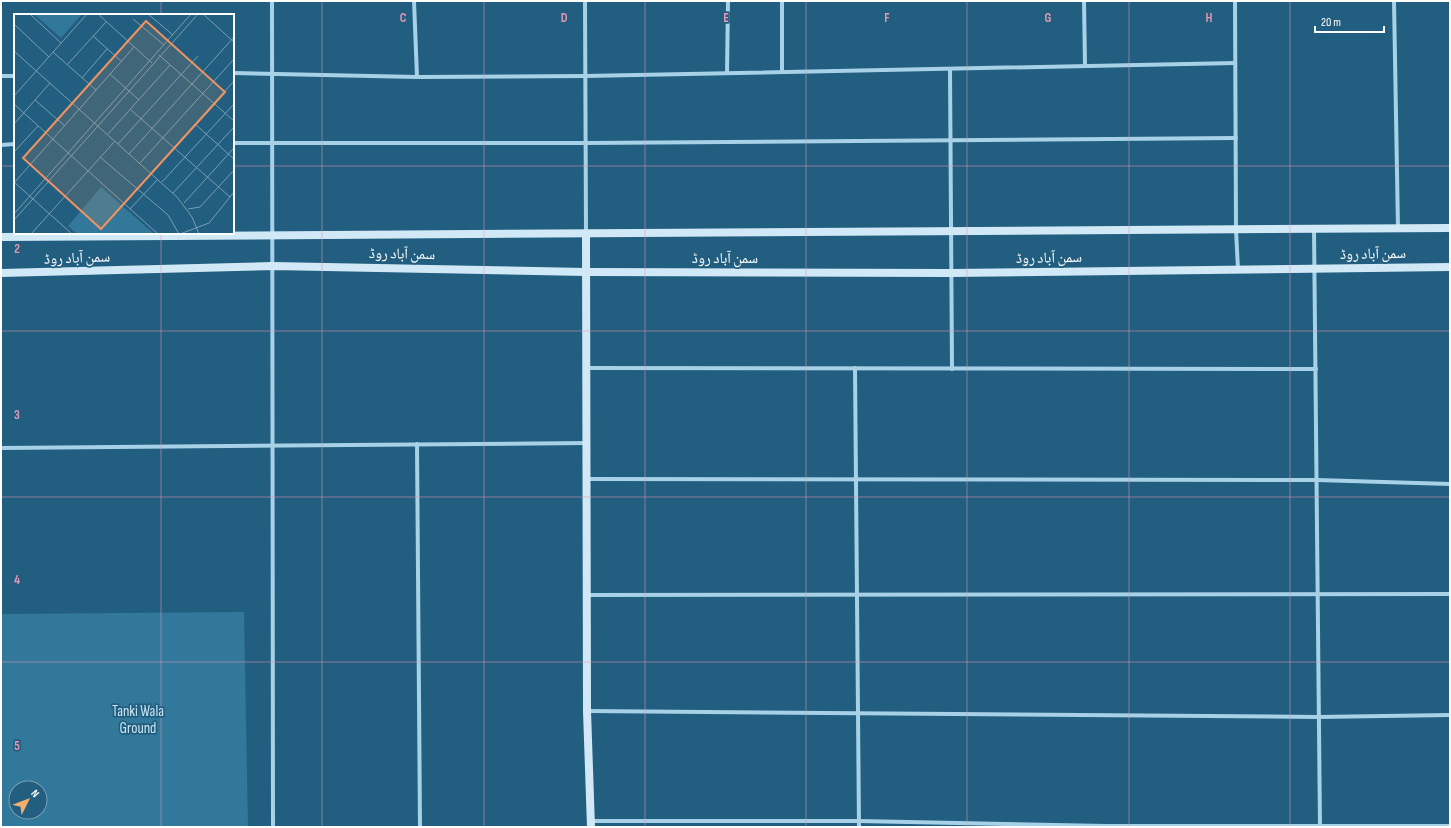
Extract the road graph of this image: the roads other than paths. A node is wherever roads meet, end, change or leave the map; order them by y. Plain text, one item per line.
1 (272, 1) edge
2 (414, 1) edge
3 (585, 1) edge
4 (728, 1) edge
5 (782, 1) edge
6 (1084, 1) edge
7 (1235, 1) edge
8 (1394, 1) edge
9 (1235, 63) junction
10 (1085, 66) junction
11 (950, 69) junction
12 (272, 72) junction
13 (782, 72) junction
14 (234, 73) edge
15 (727, 73) junction
16 (1, 76) edge
17 (14, 76) edge
18 (585, 76) junction
19 (417, 77) junction
20 (1236, 138) junction
21 (951, 139) junction
22 (234, 143) edge
23 (273, 143) junction
24 (1, 144) edge
25 (14, 144) edge
26 (586, 144) junction
27 (1450, 228) edge
28 (1314, 229) junction
29 (1398, 229) junction
30 (1236, 230) junction
31 (951, 232) junction
32 (272, 234) junction
33 (586, 234) junction
34 (1, 237) edge
35 (272, 266) junction
36 (1450, 267) edge
37 (1314, 269) junction
38 (1238, 270) junction
39 (586, 272) junction
40 (1, 273) edge
41 (952, 273) junction
42 (587, 368) junction
43 (854, 368) junction
44 (952, 369) junction
45 (1316, 369) junction
46 (587, 443) junction
47 (417, 444) junction
48 (271, 446) junction
49 (1, 448) edge
50 (587, 479) junction
51 (856, 479) junction
52 (1316, 480) junction
53 (1450, 484) edge
54 (1318, 594) junction
55 (1450, 594) edge
56 (587, 595) junction
57 (857, 595) junction
58 (587, 711) junction
59 (858, 713) junction
60 (1450, 715) edge
61 (1318, 717) junction
62 (859, 820) junction
63 (591, 824) edge
64 (1107, 826) edge
65 (1320, 826) edge
66 (1450, 826) edge
67 (273, 827) edge
68 (420, 827) edge
69 (859, 827) edge

1 - 12 street
2 - 19 street
3 - 18 street
4 - 15 street
5 - 13 street
6 - 10 street
7 - 9 street
8 - 29 street
9 - 10 street
9 - 20 street
10 - 11 street
11 - 13 street
11 - 21 street
12 - 14 street
12 - 19 street
12 - 23 street
13 - 15 street
15 - 18 street
16 - 17 street
18 - 19 street
18 - 26 street
20 - 21 street
20 - 30 street
21 - 26 street
21 - 31 street
22 - 23 street
23 - 26 street
23 - 32 street
24 - 25 street
26 - 33 street
27 - 29 street, سمن آباد روڈ
28 - 29 street, سمن آباد روڈ
28 - 30 street, سمن آباد روڈ
28 - 37 street
30 - 31 street, سمن آباد روڈ
30 - 38 street
31 - 33 street, سمن آباد روڈ
31 - 41 street
32 - 33 street, سمن آباد روڈ
32 - 34 street, سمن آباد روڈ
32 - 35 street
33 - 39 street
35 - 39 street, سمن آباد روڈ
35 - 40 street, سمن آباد روڈ
35 - 48 street
36 - 37 street, سمن آباد روڈ
37 - 38 street, سمن آباد روڈ
37 - 45 street
38 - 41 street, سمن آباد روڈ
39 - 41 street, سمن آباد روڈ
39 - 42 street
41 - 44 street
42 - 43 street
42 - 46 street
43 - 44 street
43 - 51 street
44 - 45 street
45 - 52 street
46 - 47 street
46 - 50 street
47 - 48 street
47 - 68 street
48 - 49 street
48 - 67 street
50 - 51 street
50 - 56 street
51 - 52 street
51 - 57 street
52 - 53 street
52 - 54 street
54 - 55 street
54 - 57 street
54 - 61 street
56 - 57 street
56 - 58 street
57 - 59 street
58 - 59 street
58 - 63 street
59 - 61 street
59 - 62 street
60 - 61 street
61 - 65 street
62 - 63 street
62 - 64 street
62 - 69 street
64 - 65 street
65 - 66 street

